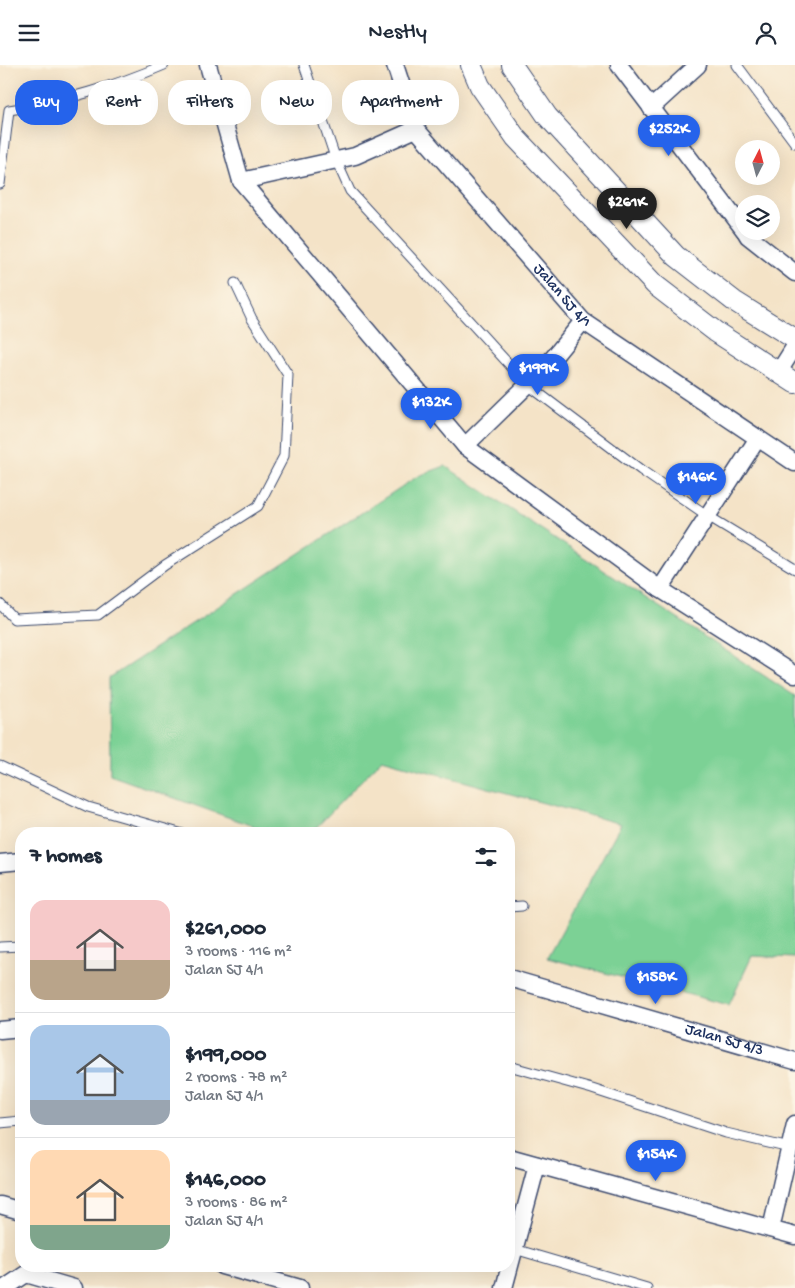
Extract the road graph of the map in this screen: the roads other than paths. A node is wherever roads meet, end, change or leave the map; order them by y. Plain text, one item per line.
1 (164, 65) edge
2 (208, 65) edge
3 (304, 65) edge
4 (395, 65) edge
5 (471, 65) edge
6 (512, 65) edge
7 (619, 65) edge
8 (698, 65) edge
9 (737, 65) edge
10 (651, 108) junction
11 (416, 129) junction
12 (795, 143) edge
13 (336, 160) junction
14 (241, 181) junction
15 (0, 183) edge
16 (735, 219) edge
17 (753, 240) edge
18 (795, 273) edge
19 (235, 283) dead end
20 (584, 321) junction
21 (795, 339) edge
22 (795, 346) edge
23 (787, 378) edge
24 (528, 385) junction
25 (758, 438) junction
26 (465, 446) junction
27 (795, 463) edge
28 (708, 516) junction
29 (795, 569) edge
30 (660, 589) junction
31 (0, 604) edge
32 (795, 675) edge
33 (0, 766) edge
34 (158, 827) edge
35 (15, 862) edge
36 (0, 863) edge
37 (522, 906) dead end
38 (515, 907) edge
39 (15, 946) edge
40 (0, 947) edge
41 (515, 980) edge
42 (15, 1029) edge
43 (0, 1030) edge
44 (795, 1061) edge
45 (515, 1068) edge
46 (15, 1122) edge
47 (0, 1123) edge
48 (795, 1124) edge
49 (790, 1148) junction
50 (515, 1159) edge
51 (536, 1165) junction
52 (0, 1205) edge
53 (15, 1209) edge
54 (771, 1229) junction
55 (515, 1235) edge
56 (795, 1236) edge
57 (515, 1249) edge
58 (243, 1272) edge
59 (507, 1272) edge
60 (5, 1288) edge
61 (74, 1288) edge
62 (300, 1288) edge
63 (504, 1288) edge
64 (647, 1288) edge

1 - 15 lane
2 - 14 street
3 - 13 lane
4 - 11 street, Jalan SJ 4/1
5 - 23 street
6 - 21 street
7 - 10 street
8 - 10 street
9 - 12 lane
10 - 16 street
11 - 13 street
11 - 20 street, Jalan SJ 4/1
13 - 14 street
13 - 24 lane
14 - 26 street
17 - 18 street
19 - 31 lane
20 - 24 street
20 - 25 street, Jalan SJ 4/1
22 - 23 street
24 - 26 street
24 - 28 lane
25 - 27 street, Jalan SJ 4/1
25 - 28 street
26 - 30 street
28 - 29 lane
28 - 30 street
30 - 32 street
33 - 34 lane
35 - 36 street
37 - 38 lane
39 - 40 lane
41 - 44 street, Jalan SJ 4/3
42 - 43 street
45 - 49 lane
46 - 47 lane
48 - 49 street
49 - 54 street
50 - 51 street
51 - 54 street
51 - 55 street
52 - 53 street
54 - 56 street
57 - 64 lane
58 - 62 street
59 - 63 street
60 - 61 street

